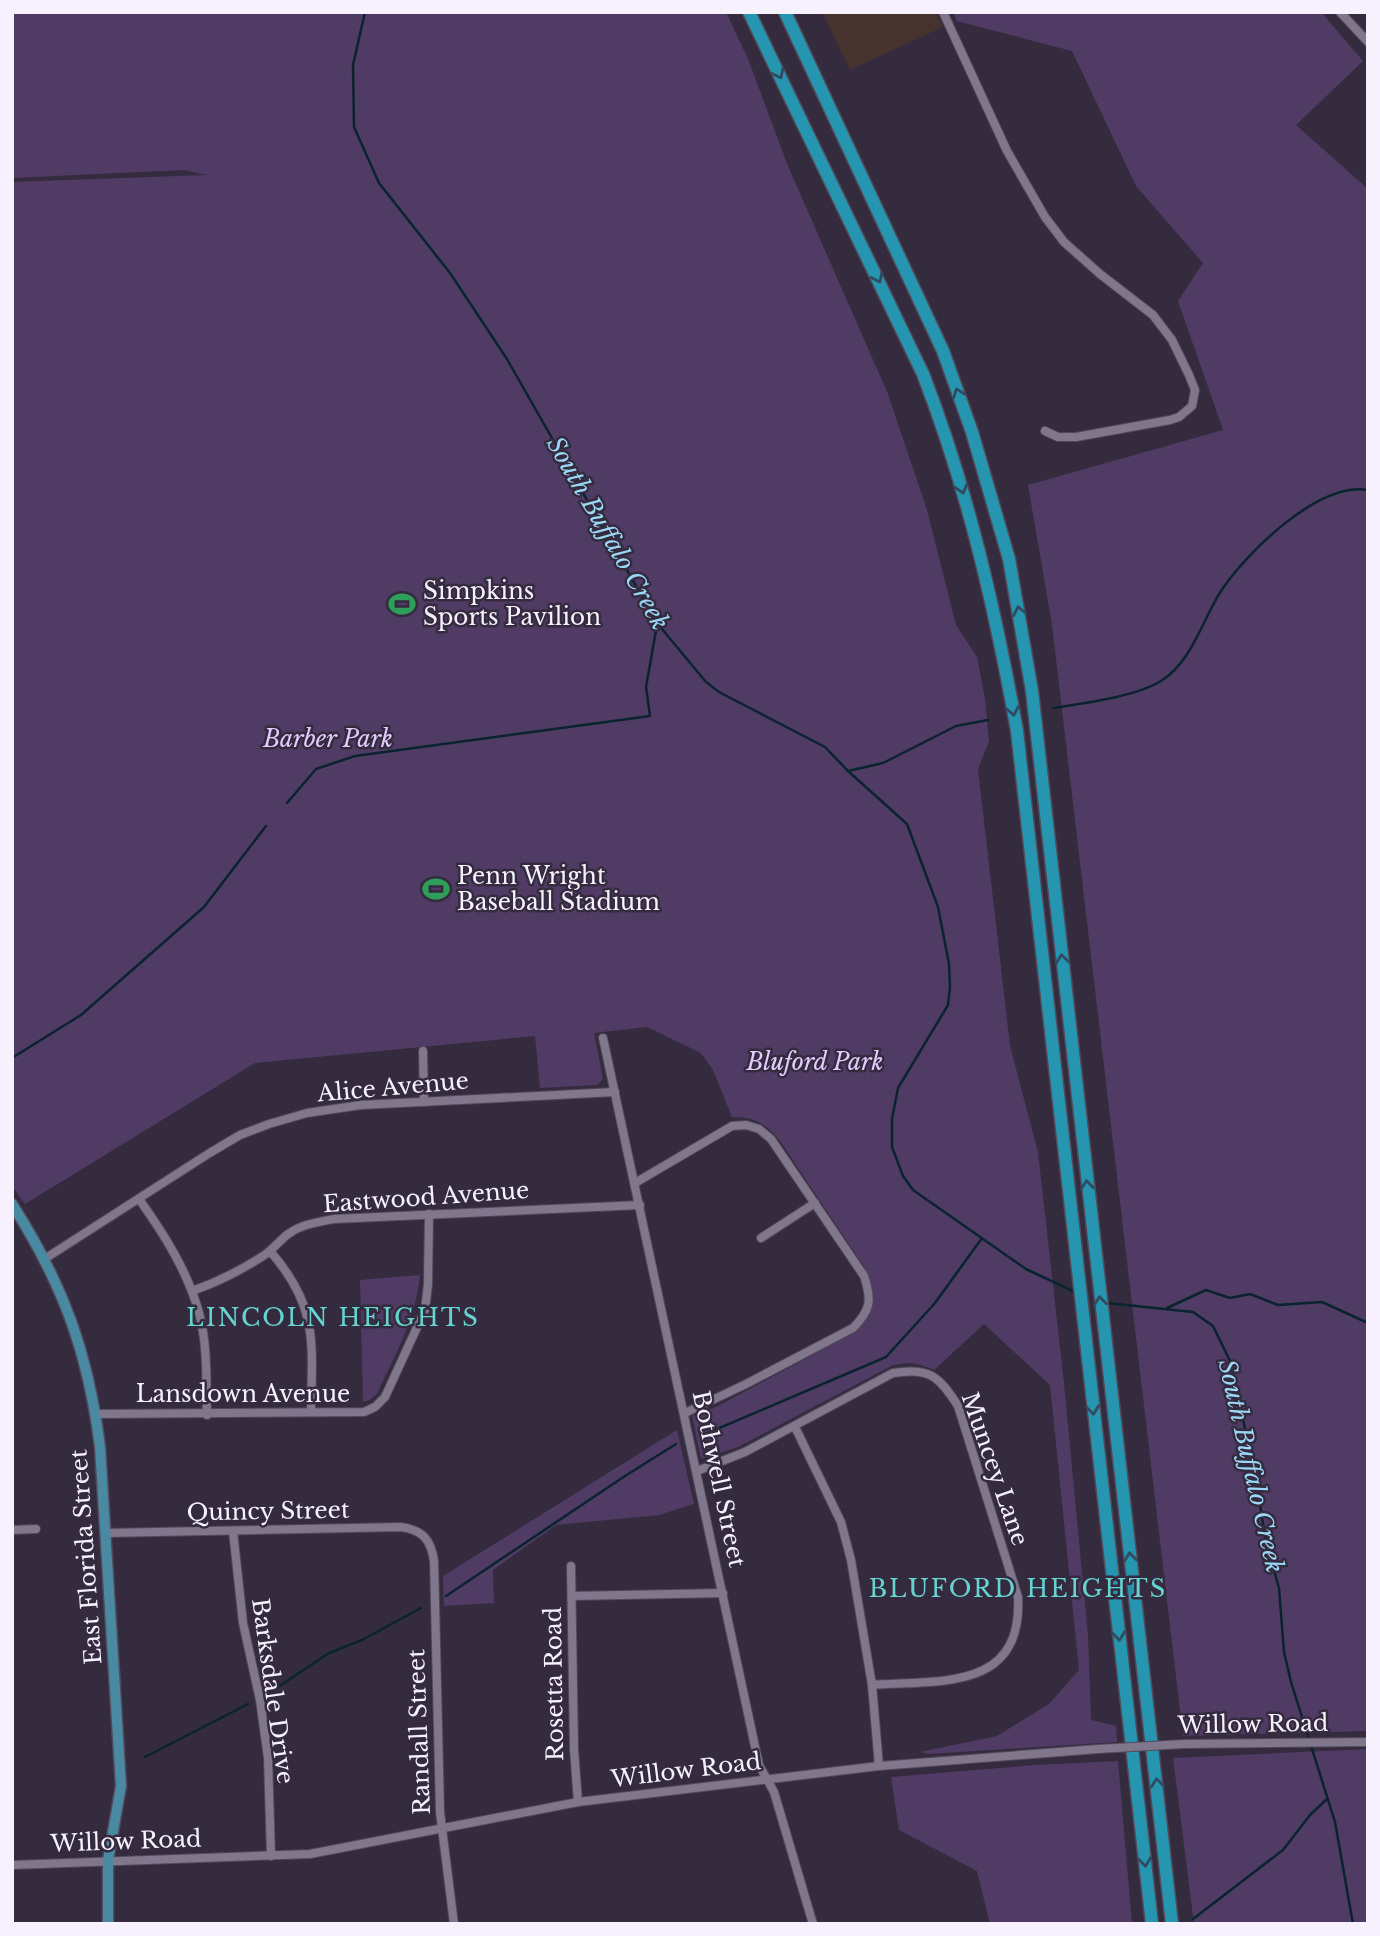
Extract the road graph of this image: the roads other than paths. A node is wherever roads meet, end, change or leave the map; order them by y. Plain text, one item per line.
1 (749, 12) edge
2 (785, 12) edge
3 (943, 12) edge
4 (1340, 12) edge
5 (1368, 42) edge
6 (1045, 430) dead end
7 (603, 1038) dead end
8 (423, 1051) dead end
9 (615, 1092) junction
10 (424, 1102) junction
11 (635, 1183) junction
12 (139, 1199) junction
13 (815, 1203) junction
14 (12, 1204) edge
15 (640, 1205) junction
16 (429, 1214) junction
17 (761, 1238) dead end
18 (270, 1251) junction
19 (46, 1258) junction
20 (192, 1292) junction
21 (311, 1412) junction
22 (685, 1413) junction
23 (96, 1414) junction
24 (207, 1415) junction
25 (795, 1427) junction
26 (697, 1471) junction
27 (36, 1529) dead end
28 (12, 1530) edge
29 (233, 1531) junction
30 (105, 1534) junction
31 (428, 1539) joint
32 (571, 1566) dead end
33 (723, 1593) junction
34 (572, 1596) junction
35 (872, 1685) junction
36 (1368, 1742) edge
37 (879, 1766) junction
38 (768, 1779) junction
39 (578, 1802) junction
40 (441, 1827) junction
41 (271, 1856) junction
42 (108, 1860) junction
43 (12, 1865) edge
44 (108, 1924) edge
45 (454, 1924) edge
46 (813, 1924) edge
47 (1152, 1924) edge
48 (1172, 1924) edge

1 -> 47 highway
48 -> 2 highway
3 - 6 street
4 - 5 street
7 - 9 street, Bothwell Street
8 - 10 street
9 - 10 street, Alice Avenue
9 - 11 street, Bothwell Street
10 - 12 street, Alice Avenue
11 - 13 street
11 - 15 street, Bothwell Street
12 - 19 street, Alice Avenue
12 - 20 street
13 - 17 street
13 - 22 street
14 - 19 main road, East Florida Street
15 - 16 street, Eastwood Avenue
15 - 22 street, Bothwell Street
16 - 18 street, Eastwood Avenue
16 - 21 street, Lansdown Avenue
18 - 20 street, Eastwood Avenue
18 - 21 street
19 - 23 main road, East Florida Street
20 - 24 street
21 - 24 street, Lansdown Avenue
22 - 26 street, Bothwell Street
23 - 24 street, Lansdown Avenue
23 - 30 main road, East Florida Street
25 - 26 street, Muncey Lane
25 - 35 street
25 - 35 street, Muncey Lane
26 - 33 street, Bothwell Street
27 - 28 street
29 - 30 street, Quincy Street
29 - 31 street, Quincy Street
29 - 41 street, Barksdale Drive
30 - 42 main road, East Florida Street
31 - 40 street, Randall Street
32 - 34 street, Rosetta Road
33 - 34 street
33 - 38 street, Bothwell Street
34 - 39 street, Rosetta Road
35 - 37 street
36 - 37 street, Willow Road, bridge
37 - 38 street, Willow Road
38 - 39 street, Willow Road
38 - 46 street, Bothwell Street
39 - 40 street, Willow Road
40 - 41 street, Willow Road
40 - 45 street, Randall Street
41 - 42 street, Willow Road
42 - 43 street, Willow Road
42 - 44 main road, East Florida Street

